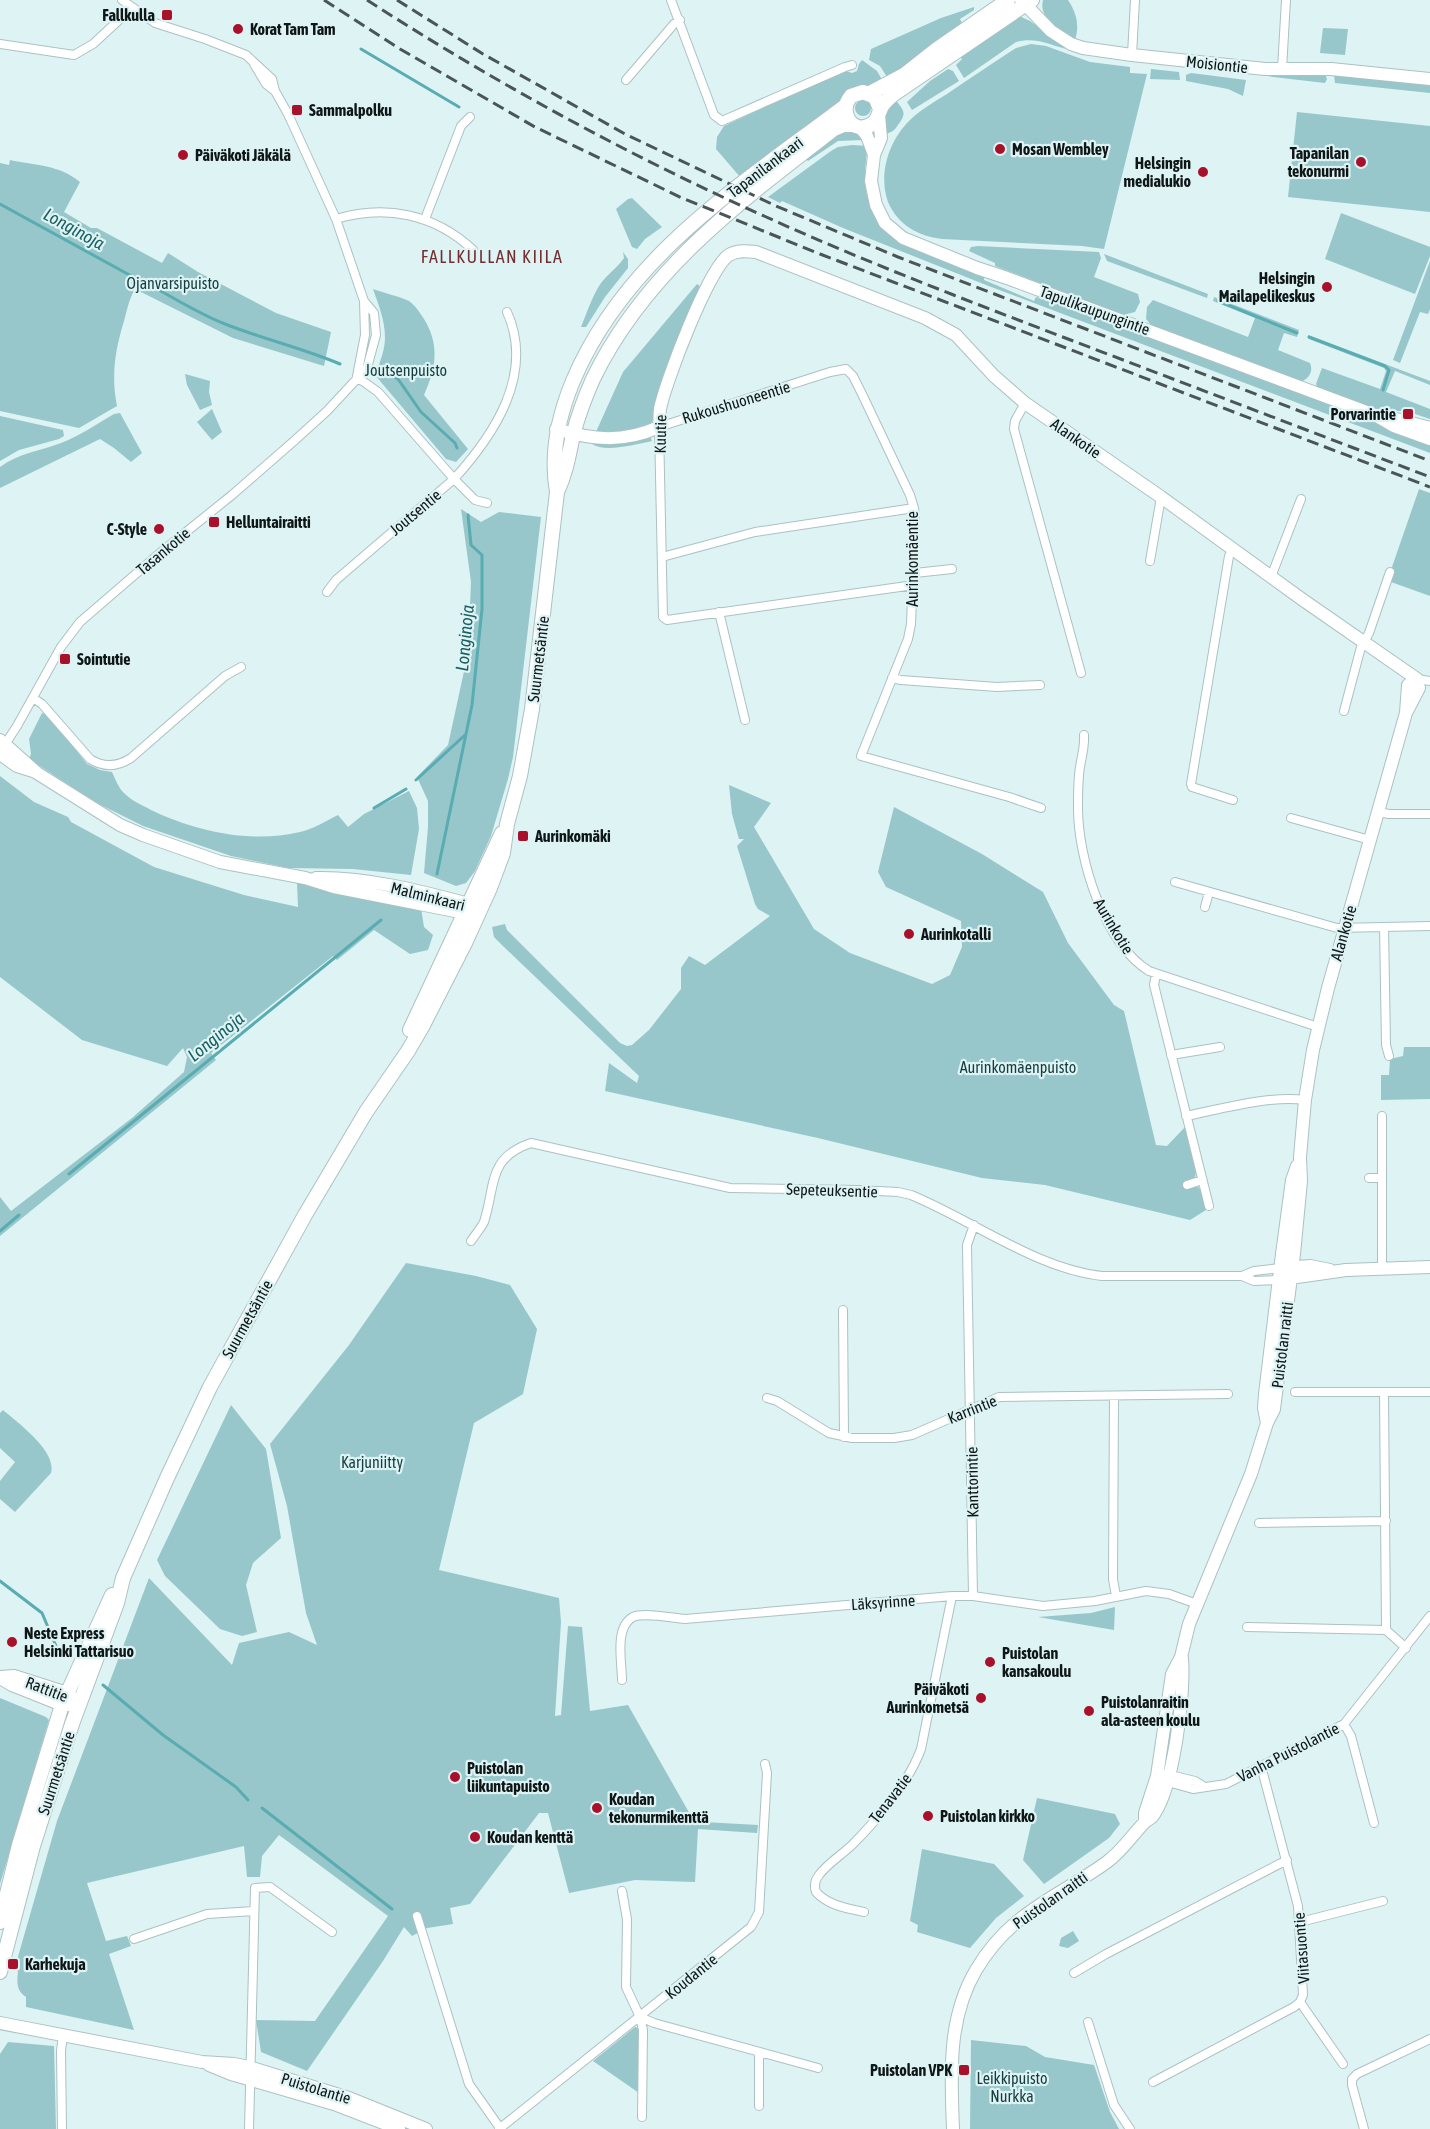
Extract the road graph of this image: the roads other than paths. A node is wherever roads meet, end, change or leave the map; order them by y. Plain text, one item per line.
1 (122, 0) edge
2 (671, 0) edge
3 (1008, 0) edge
4 (1134, 0) edge
5 (1286, 0) edge
6 (1026, 2) edge
7 (132, 8) junction
8 (680, 20) junction
9 (0, 44) edge
10 (1132, 55) junction
11 (852, 66) dead end
12 (1281, 69) junction
13 (1430, 79) edge
14 (627, 80) dead end
15 (870, 93) junction
16 (845, 106) junction
17 (880, 112) junction
18 (470, 117) dead end
19 (857, 126) junction
20 (874, 155) junction
21 (336, 219) junction
22 (425, 219) junction
23 (687, 229) joint
24 (699, 238) joint
25 (473, 250) dead end
26 (719, 264) joint
27 (507, 312) dead end
28 (846, 369) joint
29 (357, 376) junction
30 (1025, 403) junction
31 (1375, 415) junction
32 (659, 427) junction
33 (1430, 428) edge
34 (556, 429) junction
35 (573, 434) junction
36 (1430, 439) edge
37 (454, 479) junction
38 (557, 492) junction
39 (1161, 496) junction
40 (1301, 499) dead end
41 (487, 502) dead end
42 (914, 508) junction
43 (1233, 550) junction
44 (662, 557) junction
45 (1150, 561) dead end
46 (952, 569) dead end
47 (1390, 572) dead end
48 (915, 573) junction
49 (1270, 577) junction
50 (914, 585) junction
51 (327, 592) dead end
52 (719, 612) junction
53 (1364, 642) junction
54 (241, 667) dead end
55 (1081, 673) dead end
56 (892, 678) junction
57 (1424, 680) edge
58 (1040, 685) dead end
59 (33, 698) junction
60 (1344, 711) dead end
61 (745, 720) dead end
62 (1084, 735) dead end
63 (1, 747) edge
64 (1233, 800) dead end
65 (1041, 808) dead end
66 (1378, 812) junction
67 (1430, 814) edge
68 (1291, 818) dead end
69 (1370, 840) junction
70 (1175, 882) dead end
71 (1209, 892) junction
72 (1205, 907) dead end
73 (471, 910) junction
74 (1430, 926) edge
75 (1384, 927) junction
76 (1345, 928) junction
77 (1156, 974) junction
78 (1318, 1027) junction
79 (1220, 1047) dead end
80 (1171, 1055) junction
81 (1389, 1056) dead end
82 (1305, 1100) junction
83 (1186, 1116) junction
84 (1382, 1116) dead end
85 (1369, 1178) dead end
86 (1382, 1178) junction
87 (1202, 1180) junction
88 (1186, 1185) dead end
89 (1209, 1206) dead end
90 (974, 1225) junction
91 (471, 1241) dead end
92 (1382, 1268) junction
93 (1430, 1268) edge
94 (1286, 1273) junction
95 (843, 1310) dead end
96 (1295, 1392) dead end
97 (1430, 1392) edge
98 (1384, 1393) junction
99 (1228, 1394) dead end
100 (1114, 1396) junction
101 (766, 1398) dead end
102 (970, 1410) junction
103 (844, 1437) junction
104 (1386, 1521) junction
105 (1259, 1523) dead end
106 (123, 1578) junction
107 (952, 1596) junction
108 (973, 1596) junction
109 (1116, 1596) junction
110 (1197, 1604) junction
111 (1430, 1616) edge
112 (1247, 1627) dead end
113 (1386, 1630) junction
114 (1406, 1648) junction
115 (0, 1677) edge
116 (622, 1680) dead end
117 (65, 1699) junction
118 (79, 1703) junction
119 (1344, 1724) junction
120 (765, 1764) dead end
121 (1261, 1766) junction
122 (1164, 1777) junction
123 (1374, 1823) dead end
124 (1287, 1860) junction
125 (622, 1891) dead end
126 (1383, 1901) dead end
127 (254, 1911) junction
128 (864, 1912) dead end
129 (417, 1916) dead end
130 (0, 1922) edge
131 (1300, 1922) junction
132 (332, 1932) dead end
133 (134, 1939) dead end
134 (0, 1972) edge
135 (1074, 1973) dead end
136 (1300, 2002) junction
137 (640, 2017) junction
138 (1088, 2022) dead end
139 (0, 2023) edge
140 (63, 2035) junction
141 (1430, 2039) edge
142 (759, 2053) junction
143 (1343, 2064) dead end
144 (818, 2068) dead end
145 (249, 2073) junction
146 (1153, 2082) dead end
147 (759, 2106) dead end
148 (642, 2117) dead end
149 (62, 2129) edge
150 (249, 2129) edge
151 (399, 2129) edge
152 (426, 2129) edge
153 (500, 2129) edge
154 (953, 2129) edge
155 (1130, 2129) edge
156 (1364, 2129) edge

1 - 7 street, Tasankotie
2 - 8 street
3 - 15 main road
4 - 10 street
5 - 12 street
6 - 10 main road, Moisiontie
6 - 17 main road
7 - 9 street
7 - 21 street, Tasankotie
8 - 11 street
8 - 14 street
10 - 12 main road, Moisiontie
12 - 13 main road, Moisiontie
15 - 16 main road
15 - 17 main road
16 - 19 main road
16 - 23 main road, Tapanilankaari
17 - 19 main road
17 - 20 main road, Tapulikaupungintie
18 - 22 street
19 - 20 main road
19 - 24 main road, Tapanilankaari
20 - 31 main road, Tapulikaupungintie
21 - 22 street
21 - 29 street, Tasankotie
22 - 25 street
23 - 34 main road, Suurmetsäntie
24 - 35 main road, Suurmetsäntie
26 - 30 main road, Alankotie
26 - 32 main road, Kuutie
27 - 37 street
28 - 32 street, Rukoushuoneentie
28 - 42 street, Aurinkomäentie
29 - 37 street, Joutsentie
29 - 59 street, Tasankotie
30 - 39 main road, Alankotie
30 - 55 street
31 - 33 main road, Tapulikaupungintie
31 - 36 main road, Tapulikaupungintie
32 - 35 main road, Rukoushuoneentie
32 - 44 street, Kuutie
34 - 35 main road, Rukoushuoneentie
34 - 38 main road, Suurmetsäntie
35 - 38 main road, Suurmetsäntie
37 - 41 street
37 - 51 street, Joutsentie
38 - 73 main road, Suurmetsäntie
39 - 43 main road, Alankotie
39 - 45 street
40 - 49 street
42 - 44 street
42 - 48 street, Aurinkomäentie
43 - 49 main road, Alankotie
43 - 64 street
44 - 52 street, Kuutie
46 - 48 street
47 - 53 street
48 - 50 street, Aurinkomäentie
49 - 53 main road, Alankotie
50 - 52 street
50 - 56 street, Aurinkomäentie
52 - 61 street
53 - 57 main road, Alankotie
53 - 60 street
54 - 59 street
56 - 58 street
56 - 65 street, Aurinkomäentie
57 - 66 main road, Alankotie
59 - 63 street, Tasankotie
62 - 77 street, Aurinkotie
63 - 73 main road, Malminkaari
66 - 67 street
66 - 69 main road, Alankotie
68 - 69 street
69 - 76 main road, Alankotie
70 - 71 street
71 - 72 street
71 - 76 street
73 - 106 main road, Suurmetsäntie
74 - 75 street
75 - 76 street
75 - 81 street
76 - 78 main road, Alankotie
77 - 78 street, Aurinkotie
77 - 80 street
78 - 82 main road, Alankotie
79 - 80 street
80 - 83 street
82 - 83 street
82 - 94 main road, Alankotie
83 - 87 street
84 - 86 street
85 - 86 street
86 - 92 street
87 - 88 street
87 - 89 street
90 - 91 street, Sepeteuksentie
90 - 94 street, Sepeteuksentie
90 - 102 street, Kanttorintie
92 - 93 main road
92 - 94 main road
94 - 110 main road, Puistolan raitti
95 - 103 street
96 - 98 street
97 - 98 street
98 - 104 street
99 - 100 street, Karrintie
100 - 102 street, Karrintie
100 - 109 street
101 - 103 street, Karrintie
102 - 103 street, Karrintie
102 - 108 street, Kanttorintie
104 - 105 street
104 - 113 street
106 - 117 main road, Suurmetsäntie
106 - 118 main road, Suurmetsäntie
107 - 108 street, Läksyrinne
107 - 116 street, Läksyrinne
107 - 128 street, Tenavatie
108 - 109 street, Läksyrinne
109 - 110 street, Läksyrinne
110 - 122 main road, Puistolan raitti
111 - 114 street, Vanha Puistolantie
112 - 113 street
113 - 114 street
114 - 119 street, Vanha Puistolantie
115 - 117 main road, Rattitie
117 - 118 main road, Rattitie
117 - 130 main road, Suurmetsäntie
118 - 134 main road, Suurmetsäntie
119 - 121 street, Vanha Puistolantie
119 - 123 street
120 - 137 street, Koudantie
121 - 122 street, Vanha Puistolantie
121 - 124 street, Viitasuontie
122 - 154 main road, Puistolan raitti
124 - 131 street, Viitasuontie
124 - 135 street
125 - 137 street
126 - 131 street
127 - 132 street
127 - 133 street
127 - 145 street
129 - 153 street
131 - 136 street, Viitasuontie
136 - 143 street
136 - 146 street, Viitasuontie
137 - 142 street
137 - 148 street
137 - 153 street, Koudantie
138 - 155 street
139 - 140 main road, Puistolantie
140 - 145 main road, Puistolantie
140 - 149 street
141 - 156 street
142 - 144 street
142 - 147 street
145 - 150 street
145 - 151 main road, Puistolantie
145 - 152 main road, Puistolantie

